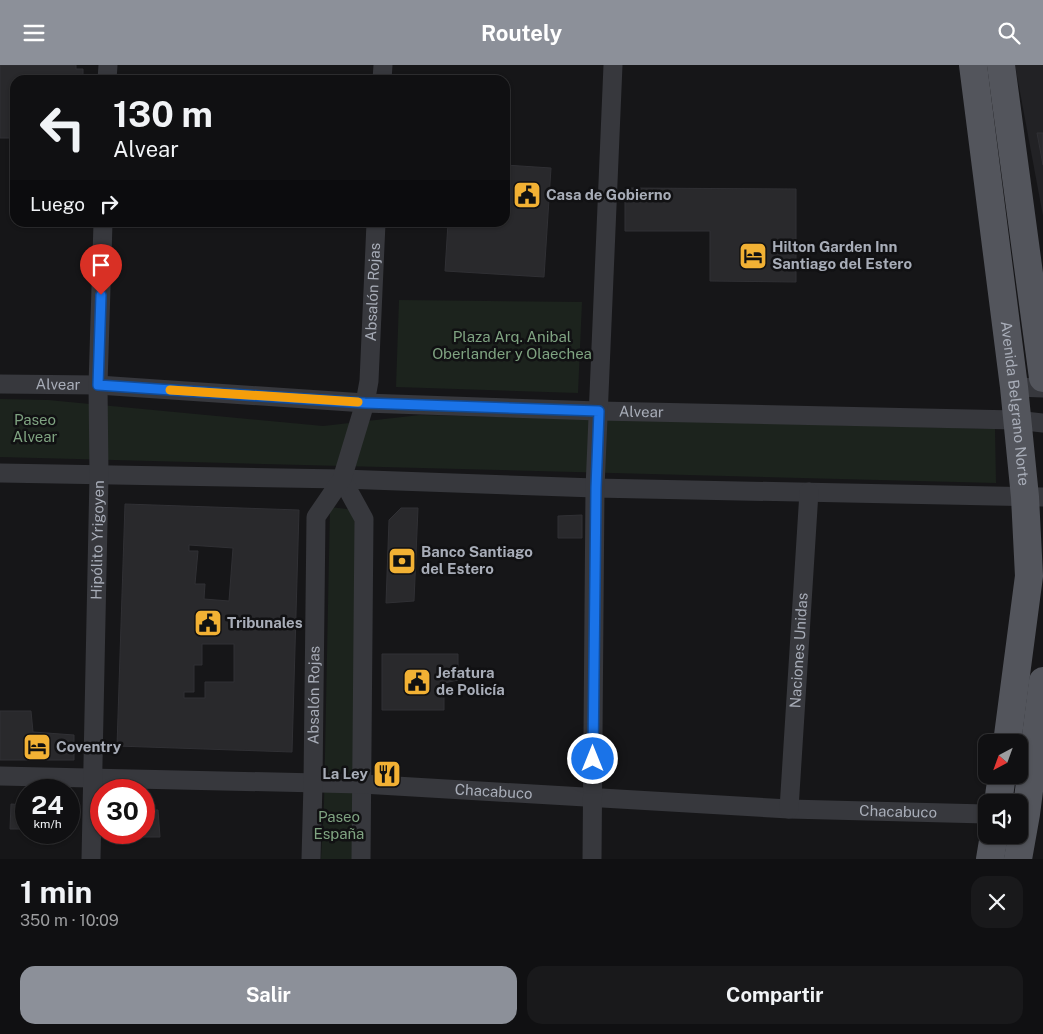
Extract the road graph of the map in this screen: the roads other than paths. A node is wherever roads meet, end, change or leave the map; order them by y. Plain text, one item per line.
1 (613, 65) edge
2 (973, 65) edge
3 (1001, 65) edge
4 (103, 227) edge
5 (376, 227) edge
6 (1043, 378) edge
7 (0, 384) edge
8 (98, 385) junction
9 (1014, 387) junction
10 (1043, 388) edge
11 (365, 403) junction
12 (599, 411) junction
13 (1016, 420) junction
14 (1043, 423) edge
15 (0, 473) edge
16 (99, 475) junction
17 (342, 479) junction
18 (596, 488) junction
19 (810, 492) junction
20 (1034, 497) edge
21 (1043, 681) edge
22 (1008, 734) edge
23 (0, 776) edge
24 (92, 778) junction
25 (313, 783) junction
26 (362, 784) junction
27 (593, 798) junction
28 (789, 809) junction
29 (978, 814) edge
30 (1029, 814) edge
31 (992, 844) edge
32 (90, 859) edge
33 (311, 859) edge
34 (361, 859) edge
35 (592, 859) edge
36 (990, 859) edge
37 (1018, 859) edge

1 - 12 street
2 - 9 main road, Avenida Belgrano Norte
3 - 6 main road, Avenida Belgrano Norte
4 - 8 street, Hipólito Yrigoyen
5 - 11 street, Absalón Rojas
7 - 8 street, Alvear
8 - 11 street, Alvear
8 - 16 street, Hipólito Yrigoyen
9 - 10 street
9 - 13 main road, Avenida Belgrano Norte
11 - 12 street, Alvear
11 - 17 street, Absalón Rojas
12 - 13 street, Alvear
12 - 18 street
13 - 14 street, Alvear
13 - 20 main road, Avenida Belgrano Norte
15 - 16 street
16 - 17 street
16 - 24 street, Hipólito Yrigoyen
17 - 18 street
17 - 25 street, Absalón Rojas
17 - 26 street
18 - 19 street
18 - 27 street
19 - 20 street
19 - 28 street, Naciones Unidas
20 - 22 main road, Avenida Belgrano Norte
21 - 30 main road
23 - 24 street, Chacabuco
24 - 25 street, Chacabuco
24 - 32 street, Hipólito Yrigoyen
25 - 26 street, Chacabuco
25 - 33 street, Absalón Rojas
26 - 27 street, Chacabuco
26 - 34 street
27 - 28 street, Chacabuco
27 - 35 street
28 - 29 street, Chacabuco
30 - 37 main road
31 - 36 main road

